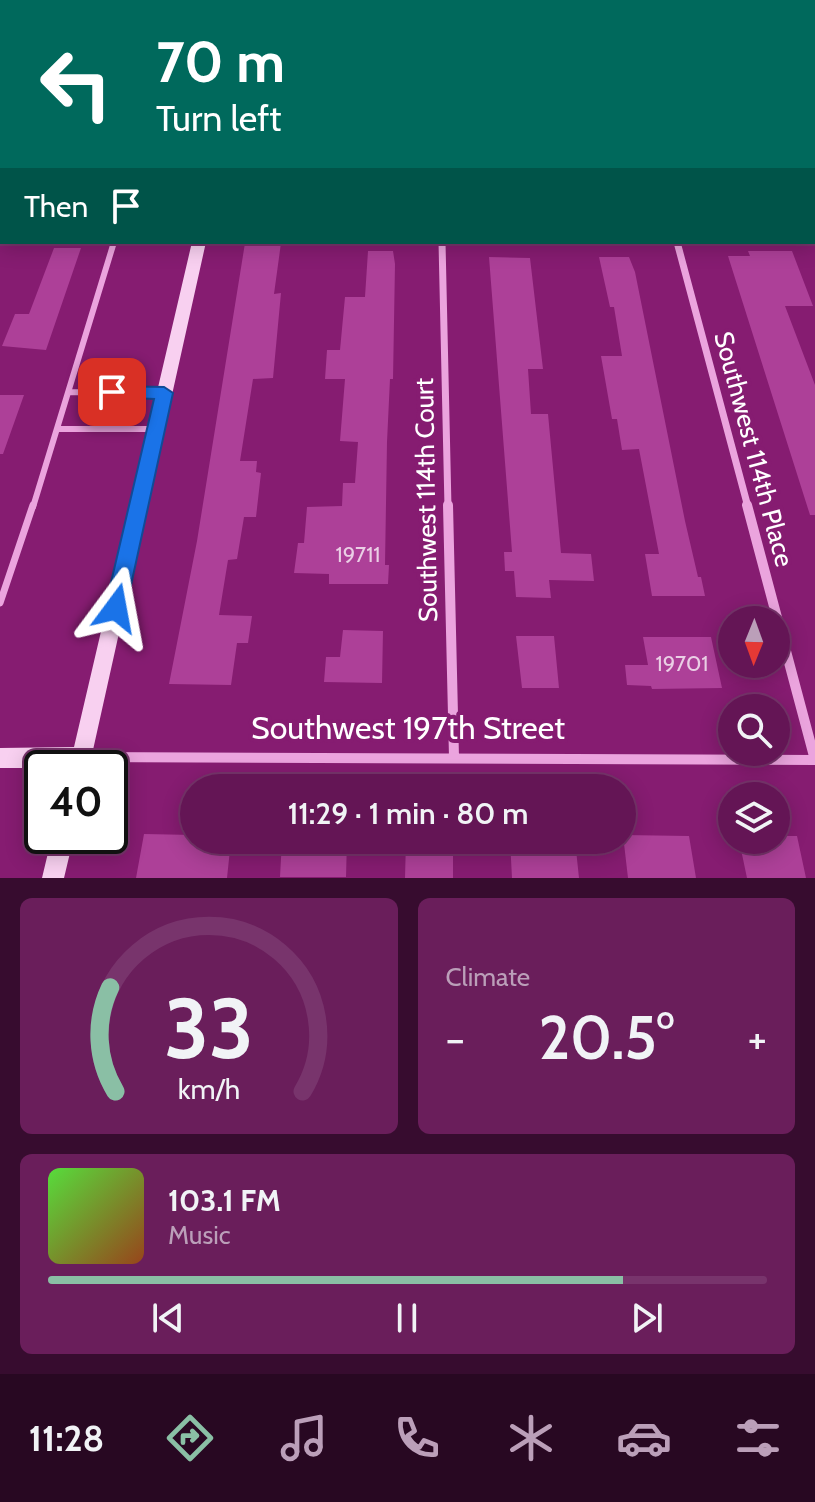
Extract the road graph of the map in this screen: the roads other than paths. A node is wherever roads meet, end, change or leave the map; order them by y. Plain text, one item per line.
1 (113, 244) edge
2 (199, 244) edge
3 (442, 244) edge
4 (678, 244) edge
5 (70, 392) junction
6 (164, 393) junction
7 (59, 429) junction
8 (157, 429) junction
9 (0, 603) edge
10 (83, 750) edge
11 (454, 757) junction
12 (0, 758) edge
13 (24, 759) edge
14 (815, 760) edge
15 (128, 761) edge
16 (59, 854) edge
17 (53, 878) edge

1 - 5 lane
2 - 6 street
3 - 11 street, Southwest 114th Court
4 - 14 street, Southwest 114th Place
5 - 6 lane
5 - 7 lane
6 - 8 street
7 - 8 lane
7 - 9 lane
8 - 10 street
11 - 14 street, Southwest 197th Street
11 - 15 street, Southwest 197th Street
12 - 13 street, Southwest 197th Street
16 - 17 street

